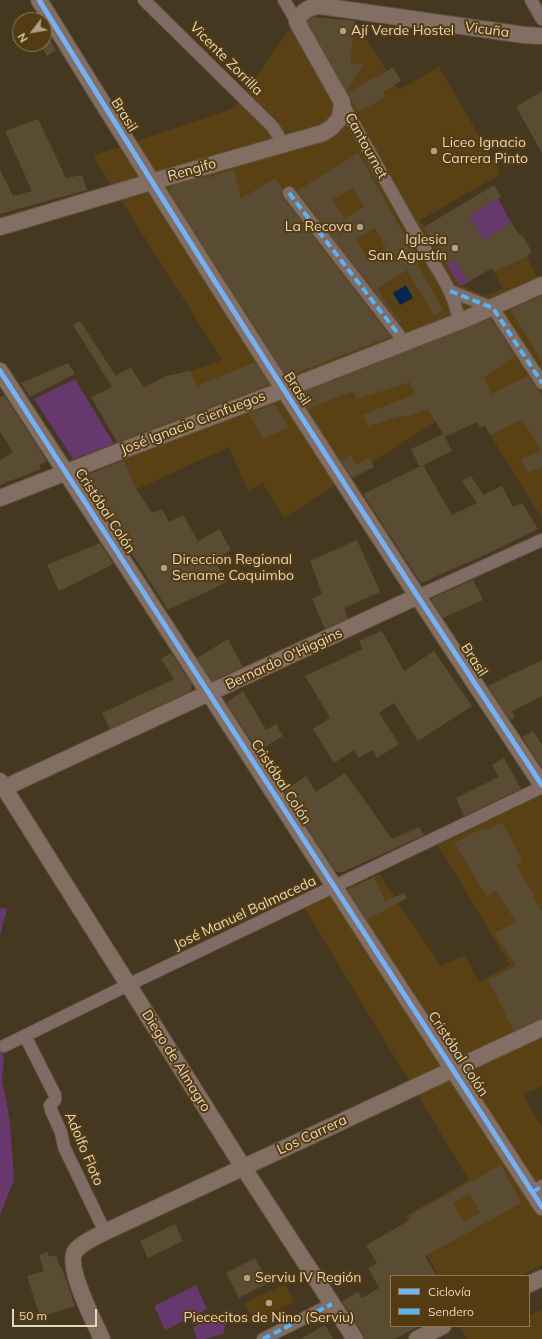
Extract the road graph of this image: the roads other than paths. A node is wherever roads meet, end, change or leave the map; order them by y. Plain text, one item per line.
1 (39, 0) edge
2 (144, 0) edge
3 (284, 0) edge
4 (531, 0) edge
5 (542, 19) edge
6 (297, 22) junction
7 (542, 36) edge
8 (342, 102) junction
9 (281, 144) junction
10 (151, 182) junction
11 (289, 193) dead end
12 (0, 227) edge
13 (542, 285) edge
14 (450, 291) junction
15 (493, 308) junction
16 (459, 321) junction
17 (399, 335) dead end
18 (0, 371) edge
19 (542, 383) edge
20 (283, 390) junction
21 (65, 473) junction
22 (0, 498) edge
23 (542, 540) edge
24 (418, 596) junction
25 (209, 693) junction
26 (2, 784) edge
27 (542, 786) edge
28 (335, 887) junction
29 (128, 985) junction
30 (542, 1028) edge
31 (25, 1036) junction
32 (4, 1046) dead end
33 (453, 1069) junction
34 (243, 1167) junction
35 (537, 1189) edge
36 (542, 1207) edge
37 (105, 1232) junction
38 (542, 1278) edge
39 (530, 1284) edge
40 (332, 1304) junction
41 (441, 1327) edge
42 (102, 1339) edge
43 (263, 1339) edge
44 (354, 1339) edge
45 (417, 1339) edge

1 - 10 street, Brasil
2 - 9 street, Vicente Zorrilla
3 - 6 street, Cantournet
4 - 5 street
6 - 7 street, Vicuña
6 - 8 street, Cantournet
8 - 9 street, Rengifo
8 - 14 street, Cantournet
9 - 10 street, Rengifo
10 - 12 street, Rengifo
10 - 20 street, Brasil
11 - 17 street
13 - 15 street, José Ignacio Cienfuegos
14 - 15 street
14 - 16 street, Cantournet
15 - 16 street, José Ignacio Cienfuegos
15 - 19 street
16 - 20 street, José Ignacio Cienfuegos
18 - 21 street, Cristóbal Colón
20 - 21 street, José Ignacio Cienfuegos
20 - 24 street, Brasil
21 - 22 street, José Ignacio Cienfuegos
21 - 25 street, Cristóbal Colón
23 - 24 street, Bernardo O'Higgins
24 - 25 street, Bernardo O'Higgins
24 - 27 street, Brasil
25 - 26 street, Bernardo O'Higgins
25 - 28 street, Cristóbal Colón
26 - 29 street, Diego de Almagro
27 - 28 street, José Manuel Balmaceda
28 - 29 street, José Manuel Balmaceda
28 - 33 street, Cristóbal Colón
29 - 31 street, José Manuel Balmaceda
29 - 34 street, Diego de Almagro
30 - 33 street, Los Carrera
31 - 32 street, José Manuel Balmaceda
31 - 37 street, Adolfo Floto
33 - 34 street, Los Carrera
33 - 35 street, Cristóbal Colón
34 - 37 street, Los Carrera
34 - 40 street, Diego de Almagro
35 - 36 street, Cristóbal Colón
37 - 42 street, Los Carrera
38 - 39 street
40 - 43 street
40 - 44 street, Diego de Almagro
41 - 45 street

